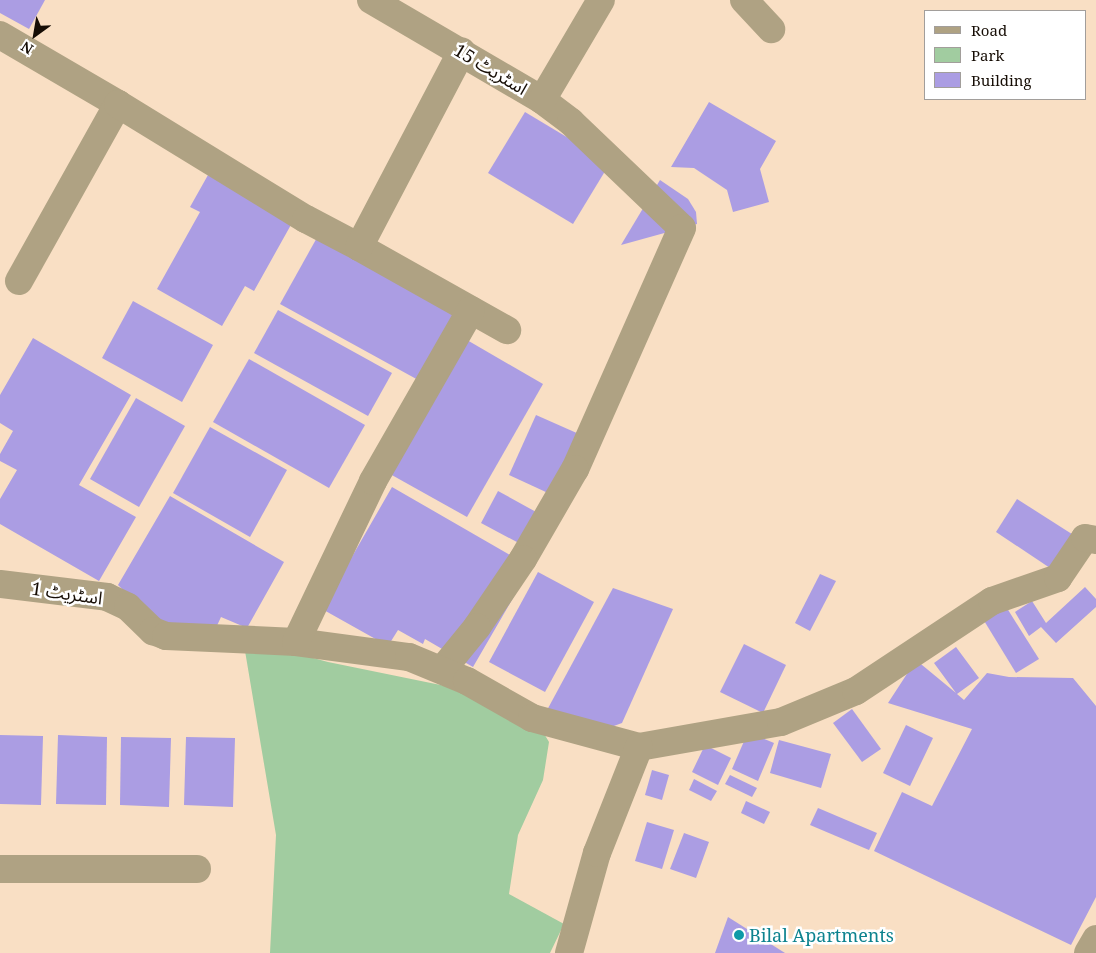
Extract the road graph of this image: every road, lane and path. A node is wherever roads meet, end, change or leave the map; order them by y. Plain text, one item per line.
1 (371, 0) edge
2 (601, 0) edge
3 (744, 0) edge
4 (772, 29) dead end
5 (0, 35) edge
6 (462, 51) junction
7 (542, 100) junction
8 (118, 104) junction
9 (358, 246) junction
10 (19, 281) dead end
11 (471, 310) junction
12 (507, 330) dead end
13 (1096, 540) edge
14 (0, 584) edge
15 (296, 642) junction
16 (442, 670) junction
17 (639, 746) junction
18 (0, 869) edge
19 (197, 869) dead end
20 (1096, 939) edge
21 (569, 953) edge
22 (1088, 953) edge

1 - 6 street, اسٹریٹ 15
2 - 7 street
3 - 4 street
5 - 8 street
6 - 7 street, اسٹریٹ 15
6 - 9 street
7 - 16 street, اسٹریٹ 15
8 - 9 street
8 - 10 street
9 - 11 street
11 - 12 street
11 - 15 street
13 - 17 street
14 - 15 street, اسٹریٹ 1
15 - 16 street, اسٹریٹ 1
16 - 17 street, اسٹریٹ 1
17 - 21 street
18 - 19 street
20 - 22 street

